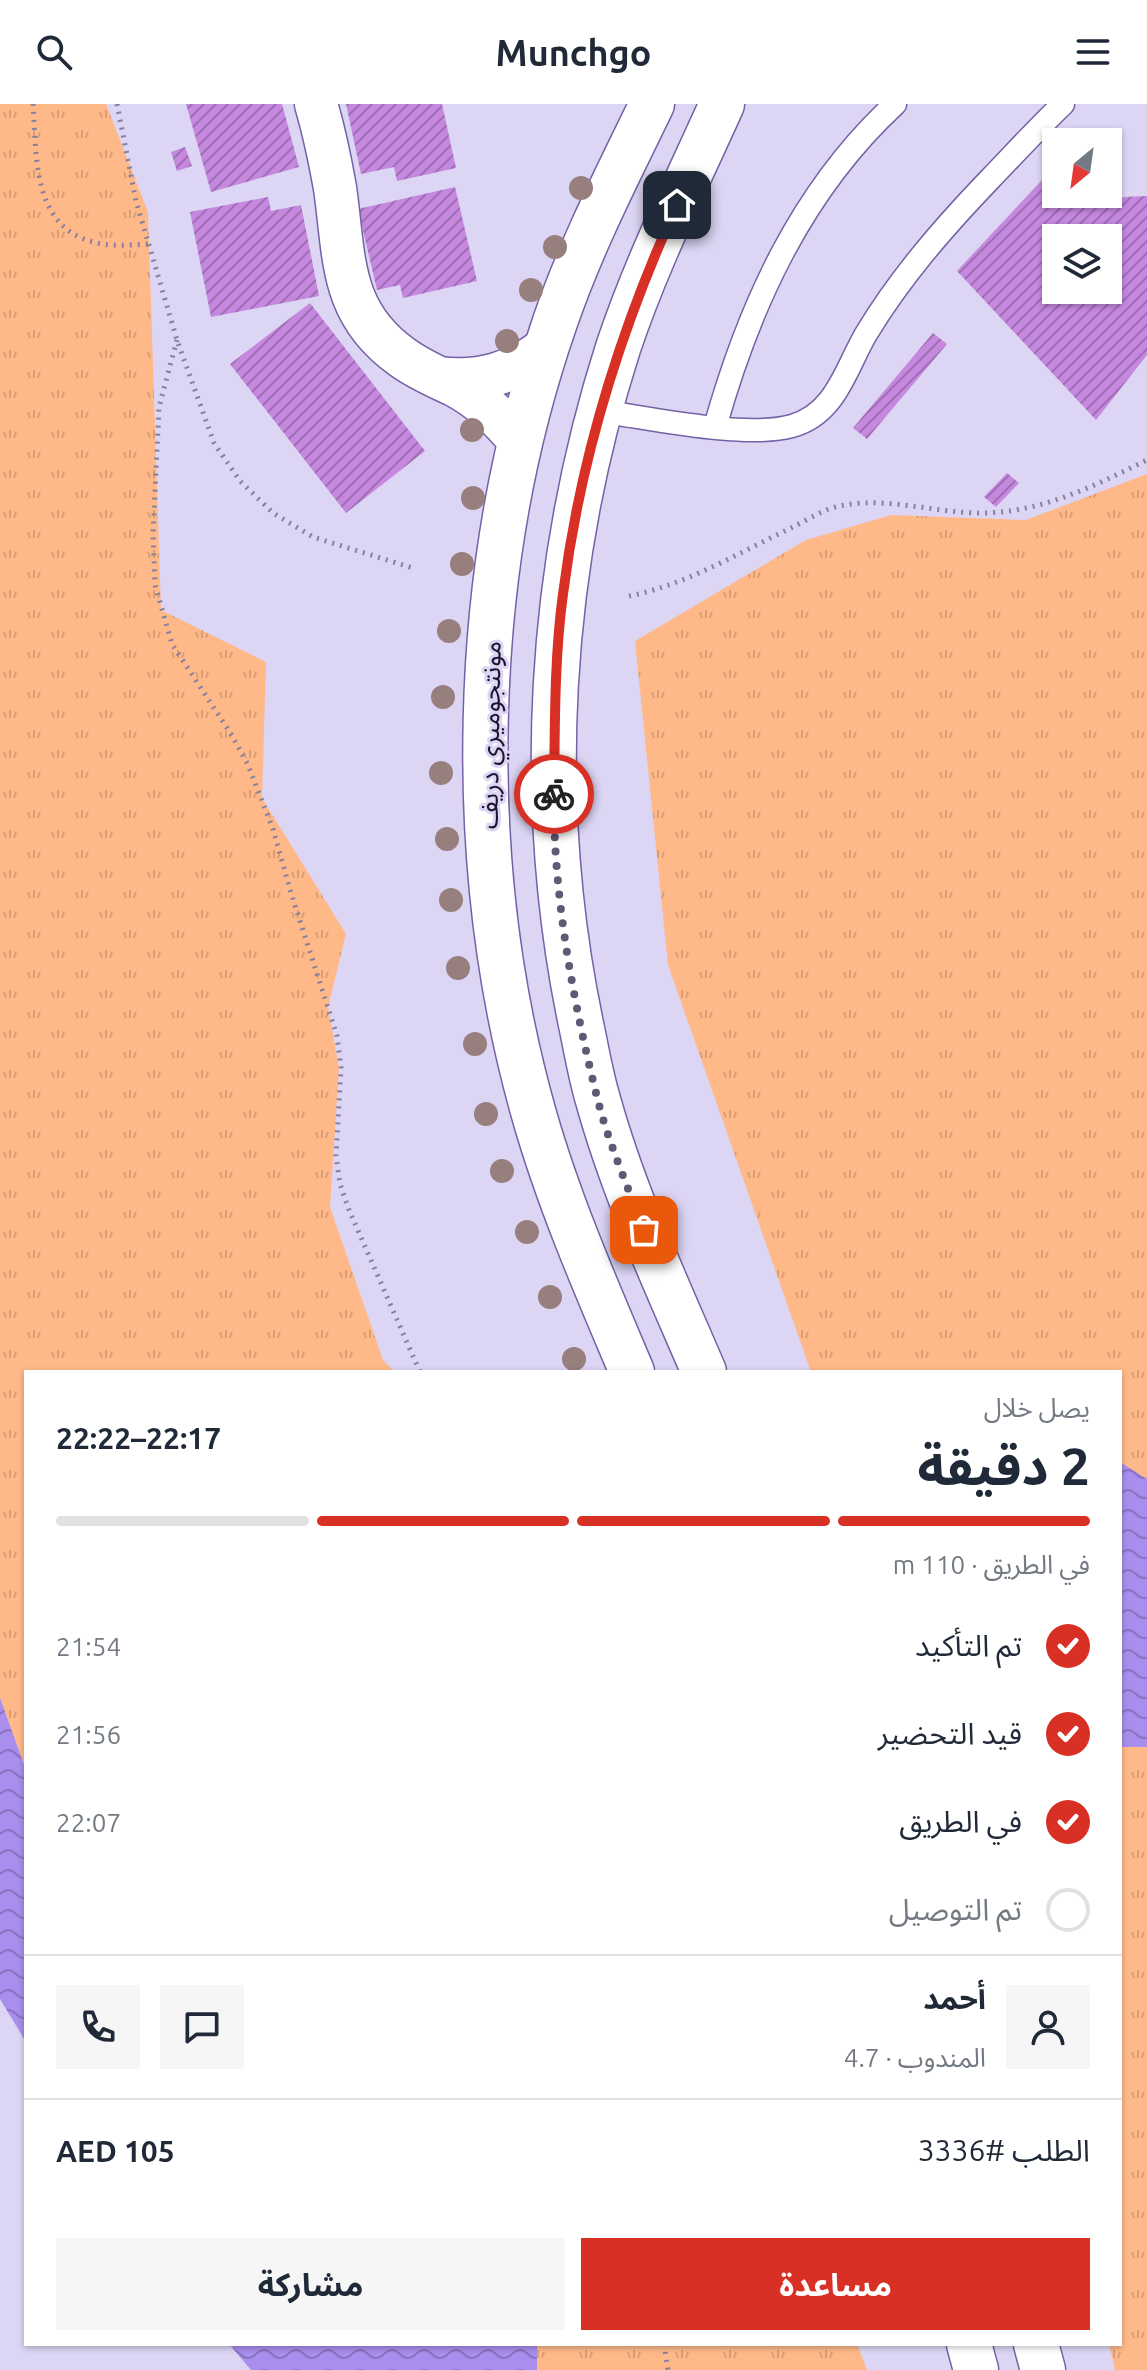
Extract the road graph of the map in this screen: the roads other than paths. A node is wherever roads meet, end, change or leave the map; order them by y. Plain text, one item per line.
1 (316, 104) edge
2 (652, 104) edge
3 (722, 104) edge
4 (895, 104) edge
5 (1063, 104) edge
6 (547, 347) junction
7 (437, 378) junction
8 (599, 411) junction
9 (715, 427) junction
10 (520, 442) junction
11 (631, 1370) edge
12 (703, 1370) edge
13 (970, 2346) edge
14 (1037, 2346) edge
15 (976, 2370) edge
16 (1043, 2370) edge

1 - 7 street
2 - 6 street, مونتجوميري دريف
3 - 8 street
4 - 9 lane
5 - 9 lane
6 - 7 street
6 - 10 street, مونتجوميري دريف
7 - 10 street
8 - 9 lane
8 - 12 street
10 - 11 street, مونتجوميري دريف
13 - 15 street
14 - 16 street

